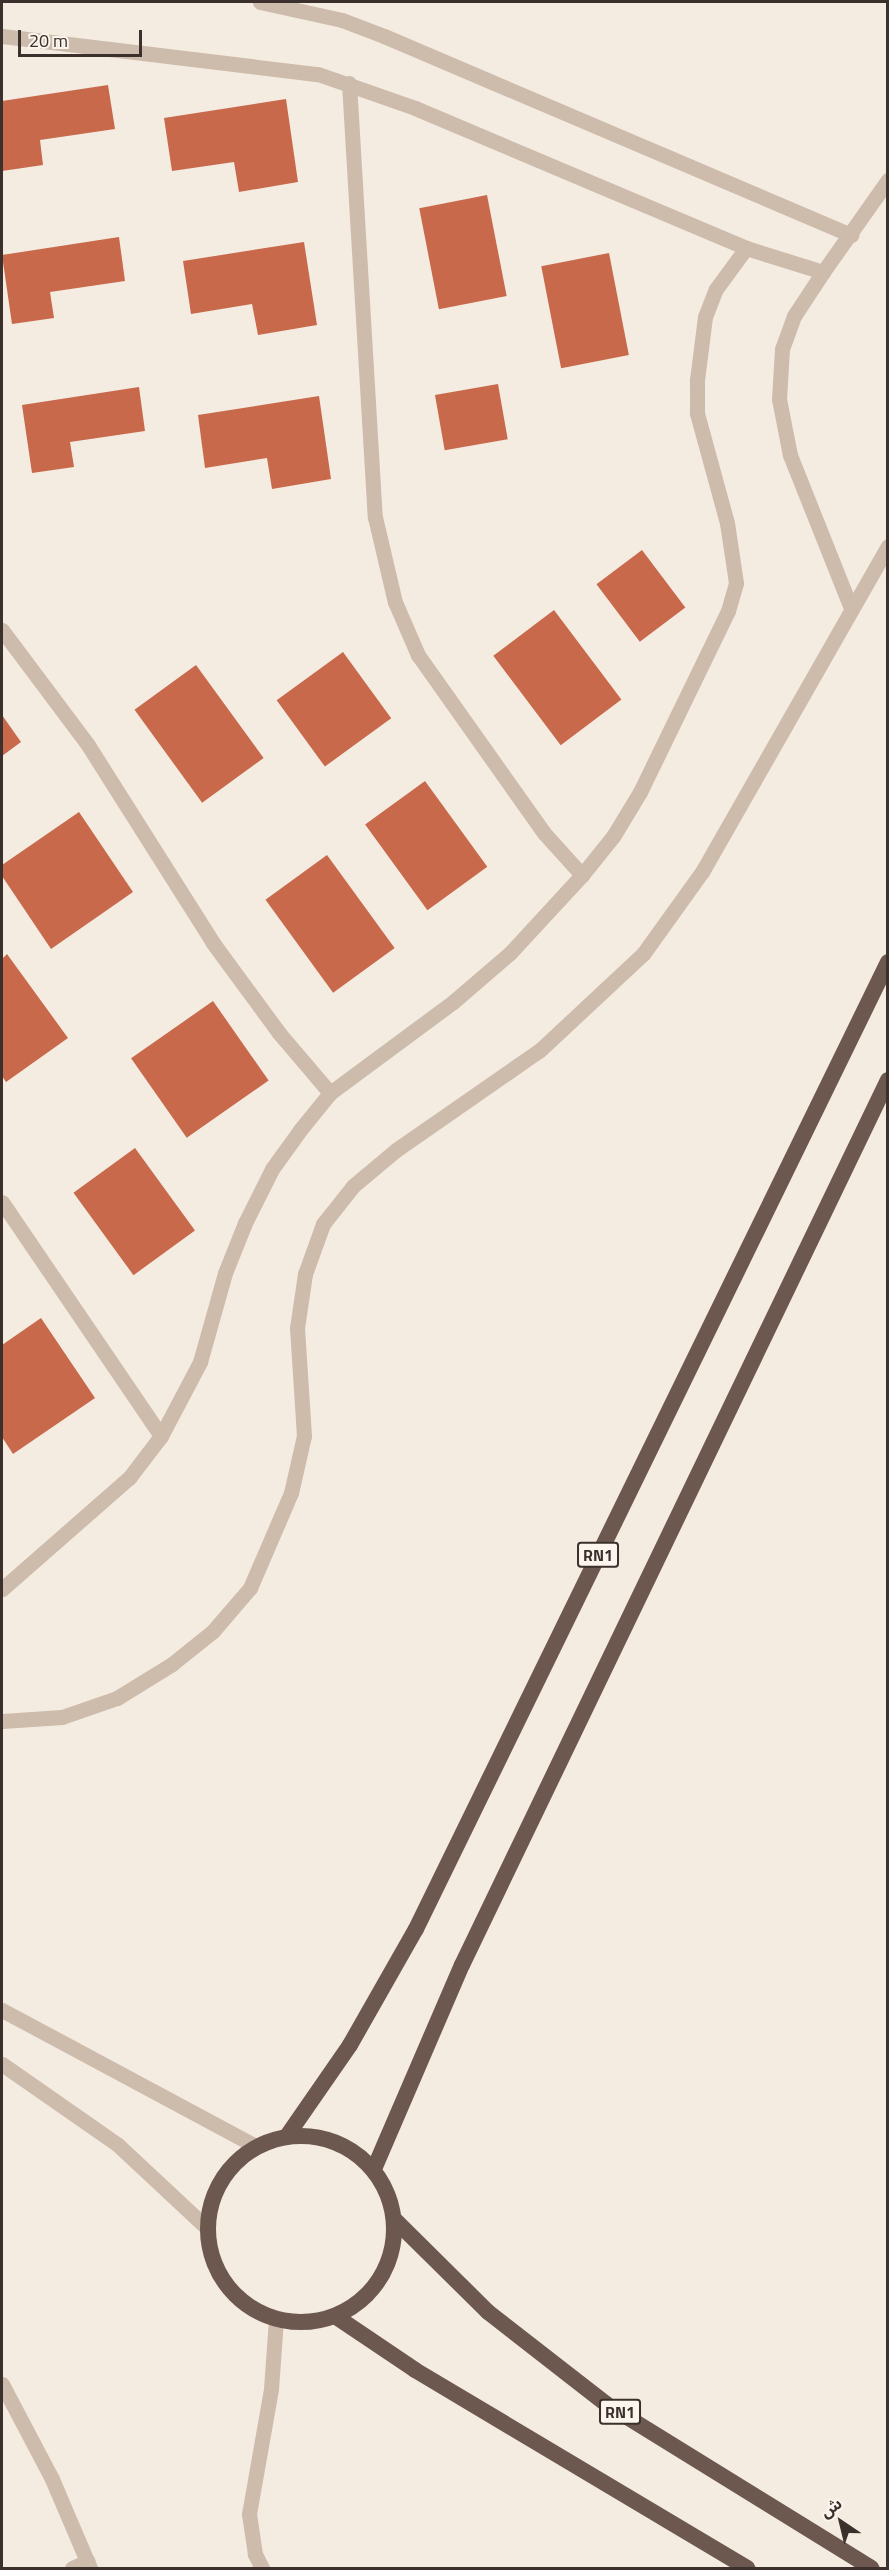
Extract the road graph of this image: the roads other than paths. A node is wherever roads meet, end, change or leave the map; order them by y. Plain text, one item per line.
1 (260, 2) edge
2 (2, 36) edge
3 (349, 83) junction
4 (888, 180) edge
5 (850, 235) junction
6 (746, 248) junction
7 (823, 272) junction
8 (888, 546) edge
9 (851, 608) junction
10 (2, 630) edge
11 (582, 875) junction
12 (888, 962) edge
13 (888, 1080) edge
14 (330, 1092) junction
15 (2, 1202) edge
16 (161, 1436) junction
17 (2, 1589) edge
18 (2, 1721) edge
19 (2, 2010) edge
20 (2, 2064) edge
21 (287, 2136) junction
22 (256, 2146) junction
23 (374, 2169) junction
24 (395, 2220) junction
25 (207, 2228) junction
26 (335, 2316) junction
27 (276, 2320) junction
28 (2, 2384) edge
29 (89, 2565) edge
30 (72, 2568) edge
31 (262, 2568) edge
32 (747, 2568) edge
33 (872, 2568) edge

1 - 5 street
2 - 3 street
3 - 6 street
3 - 11 street
4 - 5 street
5 - 7 street
6 - 7 street
6 - 11 street
7 - 9 street
8 - 9 street
9 - 18 street
10 - 14 street
11 - 14 street
12 - 21 highway, RN1
13 - 23 highway
14 - 16 street
15 - 16 street
16 - 17 street
19 - 22 street
20 - 25 street
21 - 22 highway
21 - 23 highway
22 - 25 highway
23 - 24 highway
24 - 26 highway
24 - 33 highway, RN1
25 - 27 highway
26 - 27 highway
26 - 32 highway
27 - 31 street
28 - 29 street
29 - 30 street

